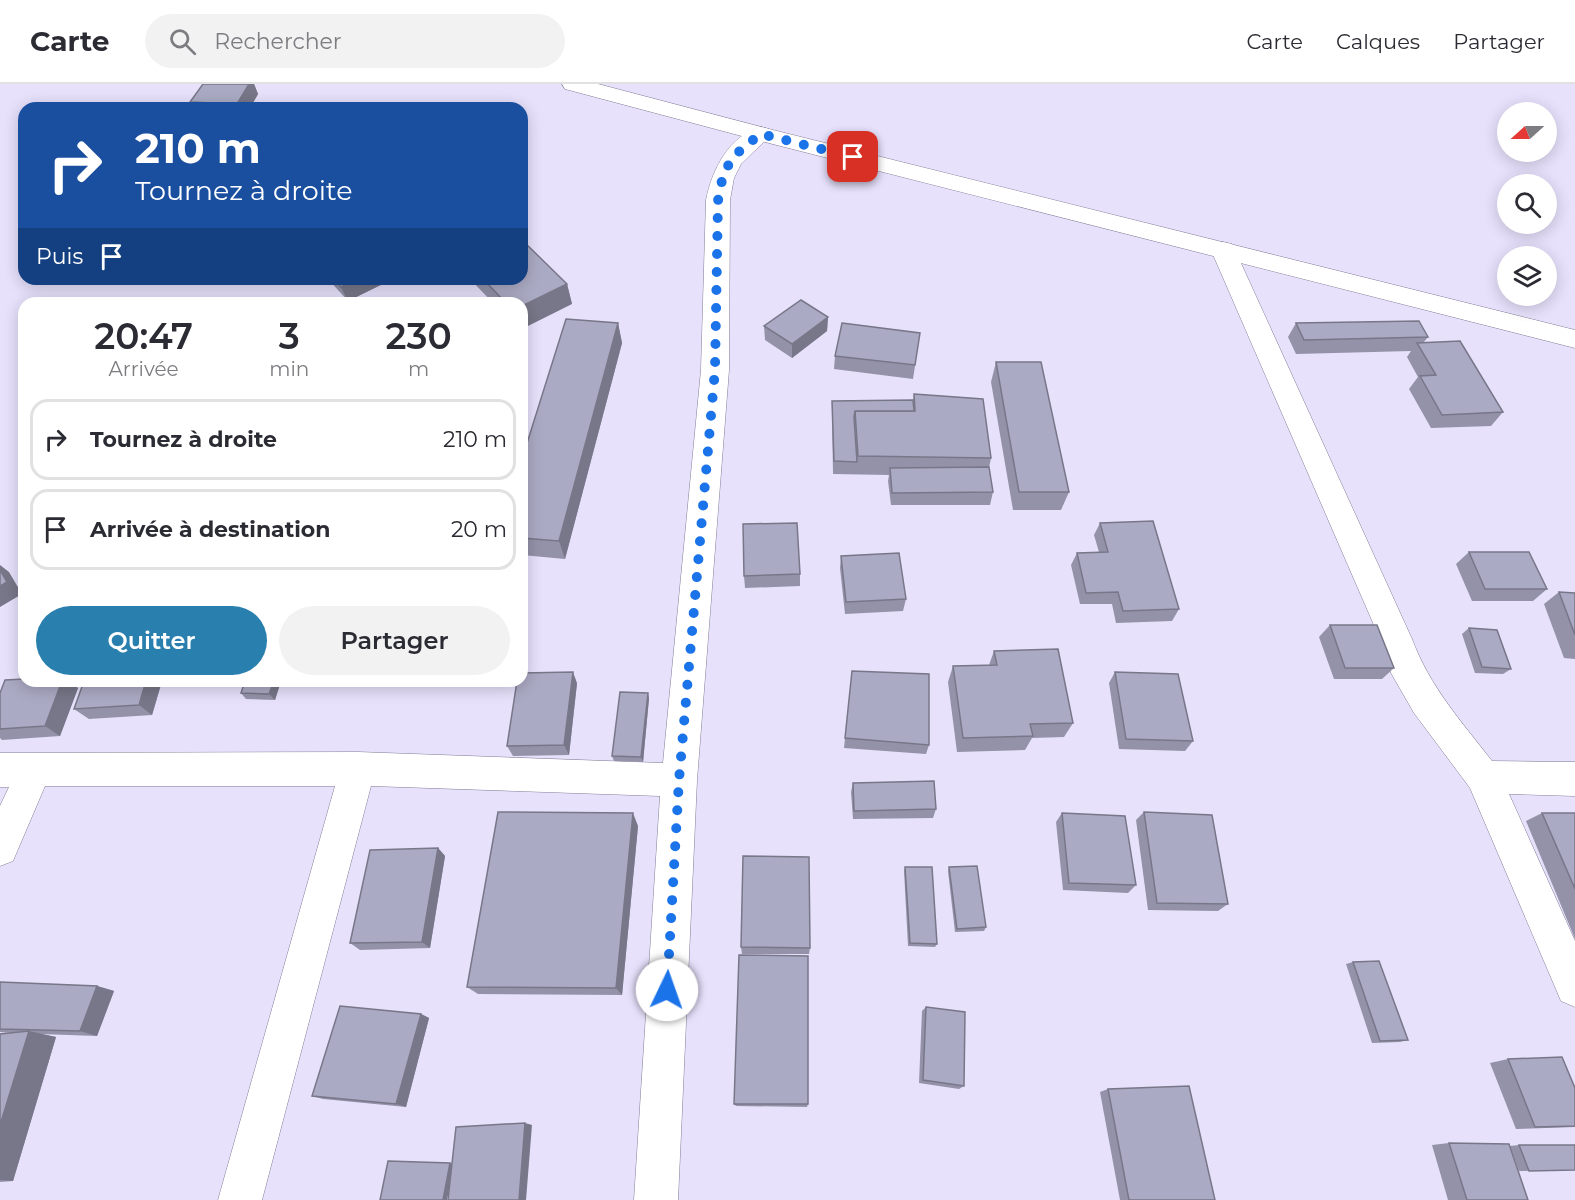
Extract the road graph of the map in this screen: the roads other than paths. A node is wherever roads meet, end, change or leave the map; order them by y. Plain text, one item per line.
1 (573, 84) edge
2 (761, 134) junction
3 (1223, 250) junction
4 (1575, 339) edge
5 (358, 769) junction
6 (17, 770) edge
7 (1483, 777) junction
8 (1575, 779) edge
9 (679, 780) junction
10 (0, 848) edge
11 (1575, 987) edge
12 (240, 1200) edge
13 (656, 1200) edge

1 - 2 street
2 - 3 street
2 - 9 street
3 - 4 street
3 - 7 street
5 - 6 street
5 - 9 street
5 - 12 street
6 - 10 street
7 - 8 street
7 - 11 street
9 - 13 street

